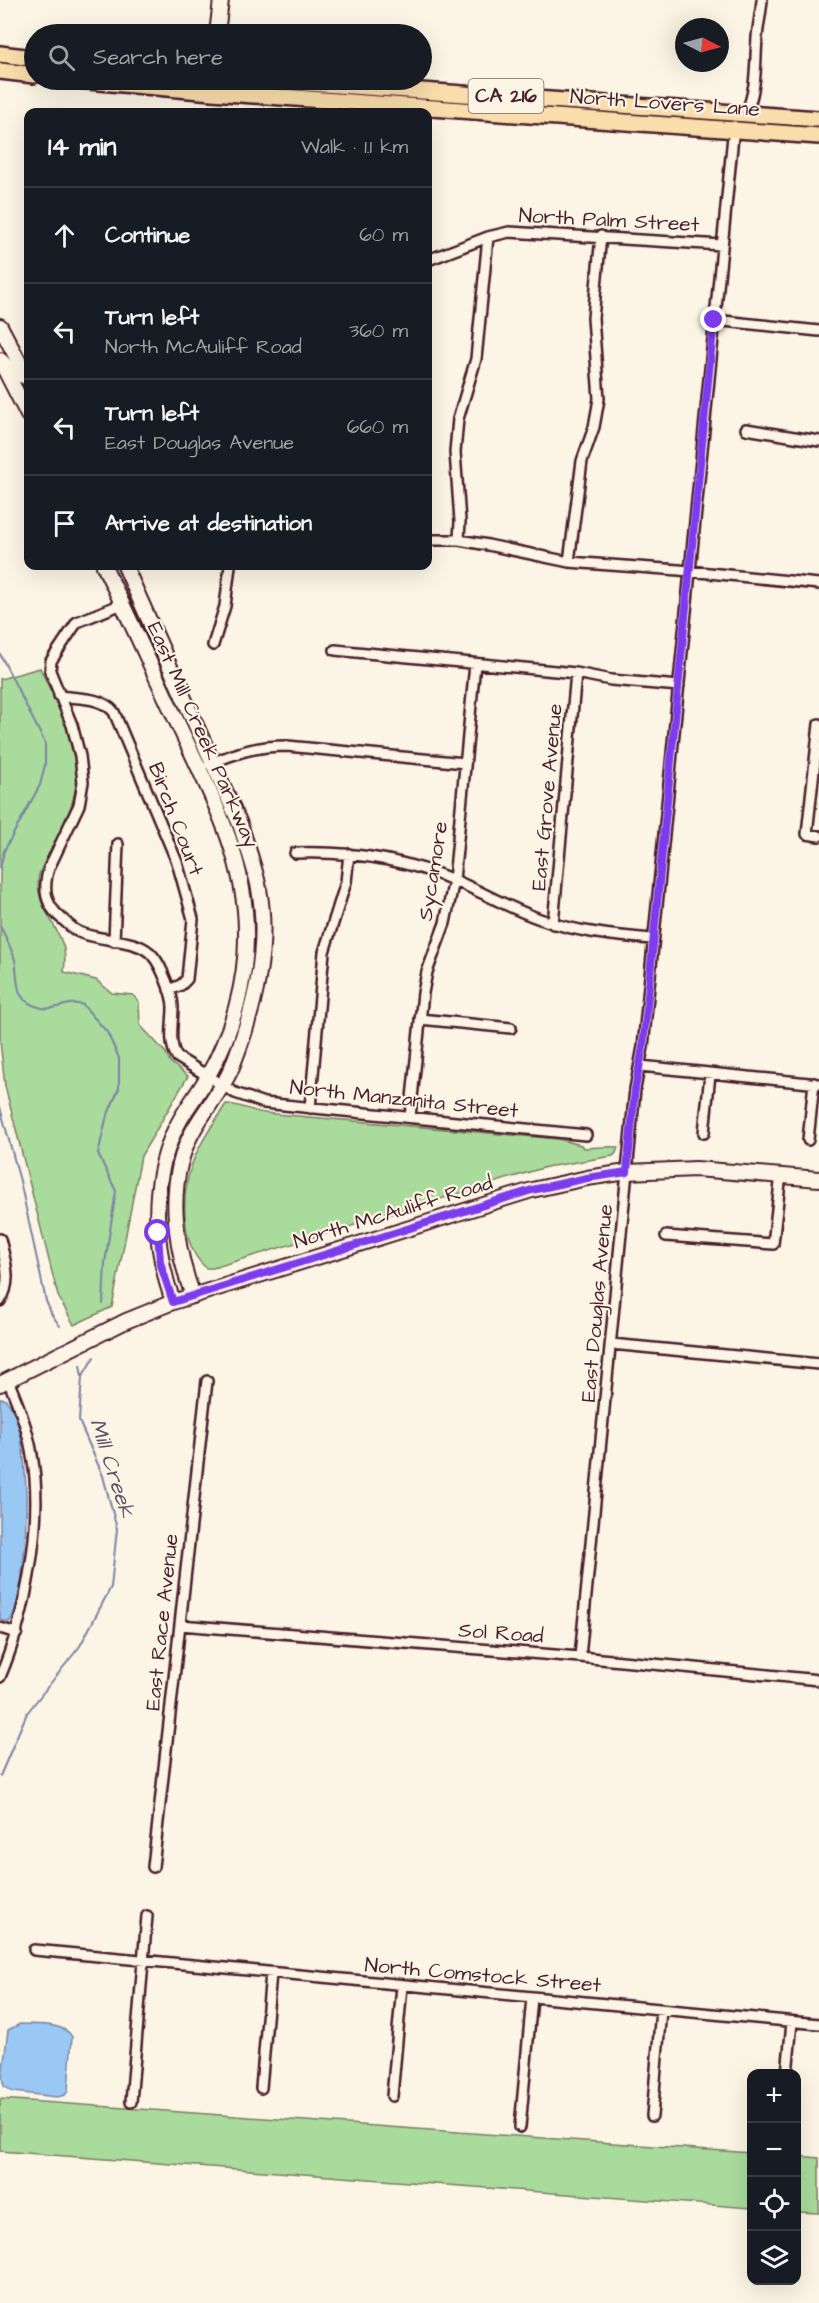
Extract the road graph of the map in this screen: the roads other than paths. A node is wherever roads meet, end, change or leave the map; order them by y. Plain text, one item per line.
1 (221, 0) edge
2 (762, 0) edge
3 (218, 24) edge
4 (0, 54) edge
5 (24, 57) edge
6 (0, 71) edge
7 (24, 74) edge
8 (243, 90) edge
9 (390, 90) edge
10 (381, 108) edge
11 (432, 110) edge
12 (738, 118) junction
13 (819, 119) edge
14 (819, 136) edge
15 (488, 237) junction
16 (601, 237) junction
17 (722, 245) junction
18 (432, 258) edge
19 (714, 320) junction
20 (0, 326) edge
21 (819, 331) edge
22 (0, 358) edge
23 (24, 370) edge
24 (24, 378) edge
25 (24, 407) edge
26 (746, 429) dead end
27 (819, 441) edge
28 (432, 540) edge
29 (459, 540) junction
30 (568, 562) junction
31 (106, 570) edge
32 (127, 570) edge
33 (230, 570) edge
34 (690, 571) junction
35 (819, 584) edge
36 (122, 604) junction
37 (213, 645) dead end
38 (335, 650) dead end
39 (475, 664) junction
40 (576, 673) junction
41 (679, 686) junction
42 (59, 696) junction
43 (819, 724) edge
44 (214, 762) junction
45 (465, 763) junction
46 (199, 768) junction
47 (819, 836) edge
48 (118, 844) dead end
49 (295, 853) dead end
50 (349, 854) junction
51 (454, 880) junction
52 (553, 924) junction
53 (652, 939) junction
54 (114, 941) junction
55 (168, 990) junction
56 (420, 1019) junction
57 (512, 1028) dead end
58 (640, 1066) junction
59 (710, 1074) junction
60 (208, 1077) junction
61 (816, 1083) edge
62 (222, 1085) junction
63 (310, 1108) junction
64 (410, 1117) junction
65 (704, 1133) dead end
66 (586, 1135) dead end
67 (808, 1140) dead end
68 (627, 1172) junction
69 (781, 1174) junction
70 (819, 1179) edge
71 (666, 1236) dead end
72 (0, 1239) edge
73 (193, 1296) junction
74 (1, 1300) edge
75 (173, 1302) junction
76 (611, 1344) junction
77 (819, 1364) edge
78 (4, 1382) edge
79 (207, 1382) dead end
80 (180, 1624) junction
81 (0, 1628) edge
82 (17, 1633) junction
83 (580, 1657) junction
84 (0, 1677) edge
85 (819, 1680) edge
86 (153, 1867) dead end
87 (147, 1916) dead end
88 (34, 1950) dead end
89 (143, 1961) junction
90 (272, 1973) junction
91 (402, 1986) junction
92 (532, 1998) junction
93 (661, 2010) junction
94 (792, 2022) junction
95 (819, 2024) edge
96 (787, 2069) edge
97 (261, 2088) dead end
98 (392, 2096) dead end
99 (131, 2102) dead end
100 (652, 2116) dead end
101 (520, 2127) dead end

1 - 3 street
2 - 12 street, East Douglas Avenue
4 - 5 main road
6 - 7 main road
8 - 10 main road, North Lovers Lane / CA 216
9 - 12 main road, North Lovers Lane / CA 216
11 - 12 main road, North Lovers Lane / CA 216
12 - 13 main road, North Lovers Lane / CA 216
12 - 14 main road, North Lovers Lane / CA 216
12 - 17 street, East Douglas Avenue
15 - 16 street, North Palm Street
15 - 18 street, North Palm Street
15 - 29 street
16 - 17 street, North Palm Street
16 - 30 street
17 - 19 street, East Douglas Avenue
19 - 21 street
19 - 34 street, East Douglas Avenue
20 - 23 street
22 - 24 street
22 - 25 street
26 - 27 street
28 - 29 street
29 - 30 street
30 - 34 street
31 - 36 street, East Mill Creek Parkway
32 - 44 street, East Mill Creek Parkway
33 - 37 street
34 - 35 street
34 - 41 street, East Douglas Avenue
36 - 42 street
36 - 46 street, East Mill Creek Parkway
38 - 39 street
39 - 40 street
39 - 45 street, Sycamore
40 - 41 street
40 - 52 street, East Grove Avenue
41 - 53 street, East Douglas Avenue
42 - 54 street, North Manzanita Street
42 - 55 street, Birch Court
43 - 47 street
44 - 45 street
44 - 46 street
44 - 62 street, East Mill Creek Parkway
45 - 51 street, Sycamore
46 - 60 street, East Mill Creek Parkway
48 - 54 street
49 - 50 street
50 - 51 street
50 - 63 street
51 - 52 street
51 - 56 street, Sycamore
52 - 53 street
53 - 58 street, East Douglas Avenue
54 - 55 street, North Manzanita Street
55 - 60 street, North Manzanita Street
56 - 57 street
56 - 64 street, Sycamore
58 - 59 street
58 - 68 street, East Douglas Avenue
59 - 61 street
59 - 65 street
60 - 62 street, North Manzanita Street
60 - 75 street, East Mill Creek Parkway
61 - 67 street
62 - 63 street, North Manzanita Street
62 - 73 street, East Mill Creek Parkway
63 - 64 street, North Manzanita Street
64 - 66 street, North Manzanita Street
68 - 69 street, North McAuliff Road
68 - 73 street, North McAuliff Road
68 - 76 street, East Douglas Avenue
69 - 70 street, North McAuliff Road
69 - 71 street
72 - 74 street
73 - 75 street, North McAuliff Road
75 - 78 street, North McAuliff Road
76 - 77 street
76 - 83 street, East Douglas Avenue
78 - 82 street
79 - 80 street, East Race Avenue
80 - 83 street, Sol Road
80 - 86 street, East Race Avenue
81 - 82 street
82 - 84 street
83 - 85 street, Sol Road
87 - 89 street
88 - 89 street, North Comstock Street
89 - 90 street, North Comstock Street
89 - 99 street
90 - 91 street, North Comstock Street
90 - 97 street
91 - 92 street, North Comstock Street
91 - 98 street
92 - 93 street, North Comstock Street
92 - 101 street
93 - 94 street, North Comstock Street
93 - 100 street
94 - 95 street, North Comstock Street
94 - 96 street

